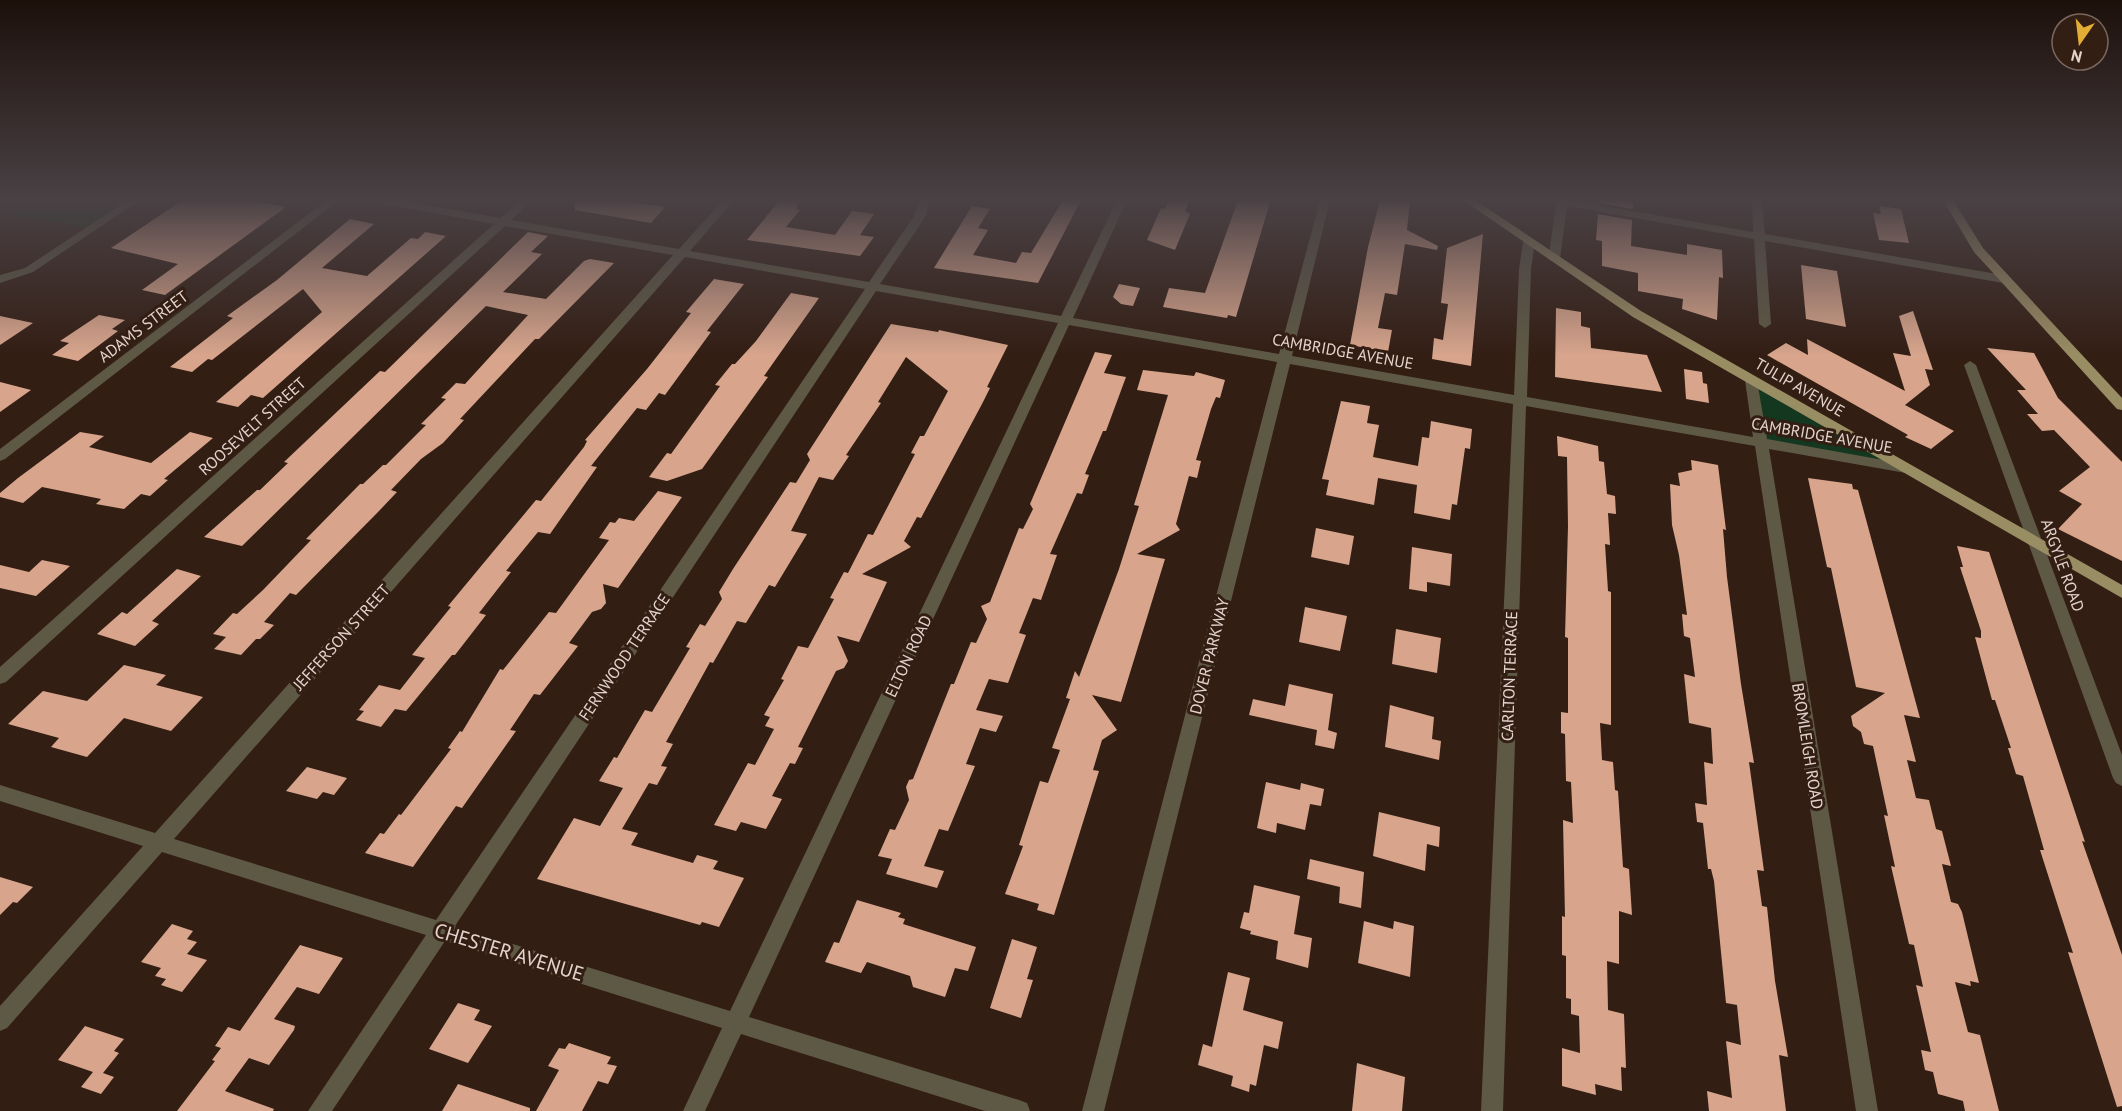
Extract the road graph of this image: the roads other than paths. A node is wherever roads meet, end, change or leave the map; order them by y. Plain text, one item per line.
1 (56, 252) edge
2 (266, 252) edge
3 (469, 252) edge
4 (675, 252) edge
5 (896, 252) edge
6 (1098, 252) edge
7 (1312, 252) edge
8 (1528, 252) edge
9 (1543, 252) edge
10 (1555, 252) edge
11 (1761, 252) edge
12 (1850, 252) edge
13 (1980, 252) edge
14 (682, 253) junction
15 (1554, 259) junction
16 (0, 279) edge
17 (2003, 279) junction
18 (872, 287) junction
19 (1066, 321) junction
20 (1766, 324) dead end
21 (1285, 359) junction
22 (1970, 365) dead end
23 (1751, 380) junction
24 (1520, 400) junction
25 (2122, 406) edge
26 (1760, 443) junction
27 (0, 456) edge
28 (1906, 468) junction
29 (2036, 543) junction
30 (2122, 592) edge
31 (0, 677) edge
32 (2122, 778) edge
33 (0, 793) edge
34 (159, 842) junction
35 (441, 930) junction
36 (0, 1021) edge
37 (736, 1023) junction
38 (319, 1111) edge
39 (694, 1111) edge
40 (1019, 1111) edge
41 (1093, 1111) edge
42 (1492, 1111) edge
43 (1868, 1111) edge

1 - 16 street
2 - 27 street, ADAMS STREET
3 - 31 street, ROOSEVELT STREET
4 - 14 street, CAMBRIDGE AVENUE
5 - 18 street, FERNWOOD TERRACE
6 - 19 street, ELTON ROAD
7 - 21 street, DOVER PARKWAY
8 - 24 street, CARLTON TERRACE
9 - 15 main road, TULIP AVENUE
10 - 15 street
11 - 20 street
12 - 17 street
13 - 17 main road
14 - 18 street, CAMBRIDGE AVENUE
14 - 34 street, JEFFERSON STREET
15 - 23 main road, TULIP AVENUE
17 - 25 main road
18 - 19 street, CAMBRIDGE AVENUE
18 - 35 street, FERNWOOD TERRACE
19 - 21 street, CAMBRIDGE AVENUE
19 - 37 street, ELTON ROAD
21 - 24 street, CAMBRIDGE AVENUE
21 - 41 street, DOVER PARKWAY
22 - 29 street, ARGYLE ROAD
23 - 26 street, BROMLEIGH ROAD
23 - 28 main road, TULIP AVENUE
24 - 26 street, CAMBRIDGE AVENUE
24 - 42 street, CARLTON TERRACE
26 - 28 street, CAMBRIDGE AVENUE
26 - 43 street, BROMLEIGH ROAD
28 - 29 main road, TULIP AVENUE
29 - 30 main road, TULIP AVENUE
29 - 32 street, ARGYLE ROAD
33 - 34 street, CHESTER AVENUE
34 - 35 street, CHESTER AVENUE
34 - 36 street, JEFFERSON STREET
35 - 37 street, CHESTER AVENUE
35 - 38 street, FERNWOOD TERRACE
37 - 39 street, ELTON ROAD
37 - 40 street, CHESTER AVENUE

